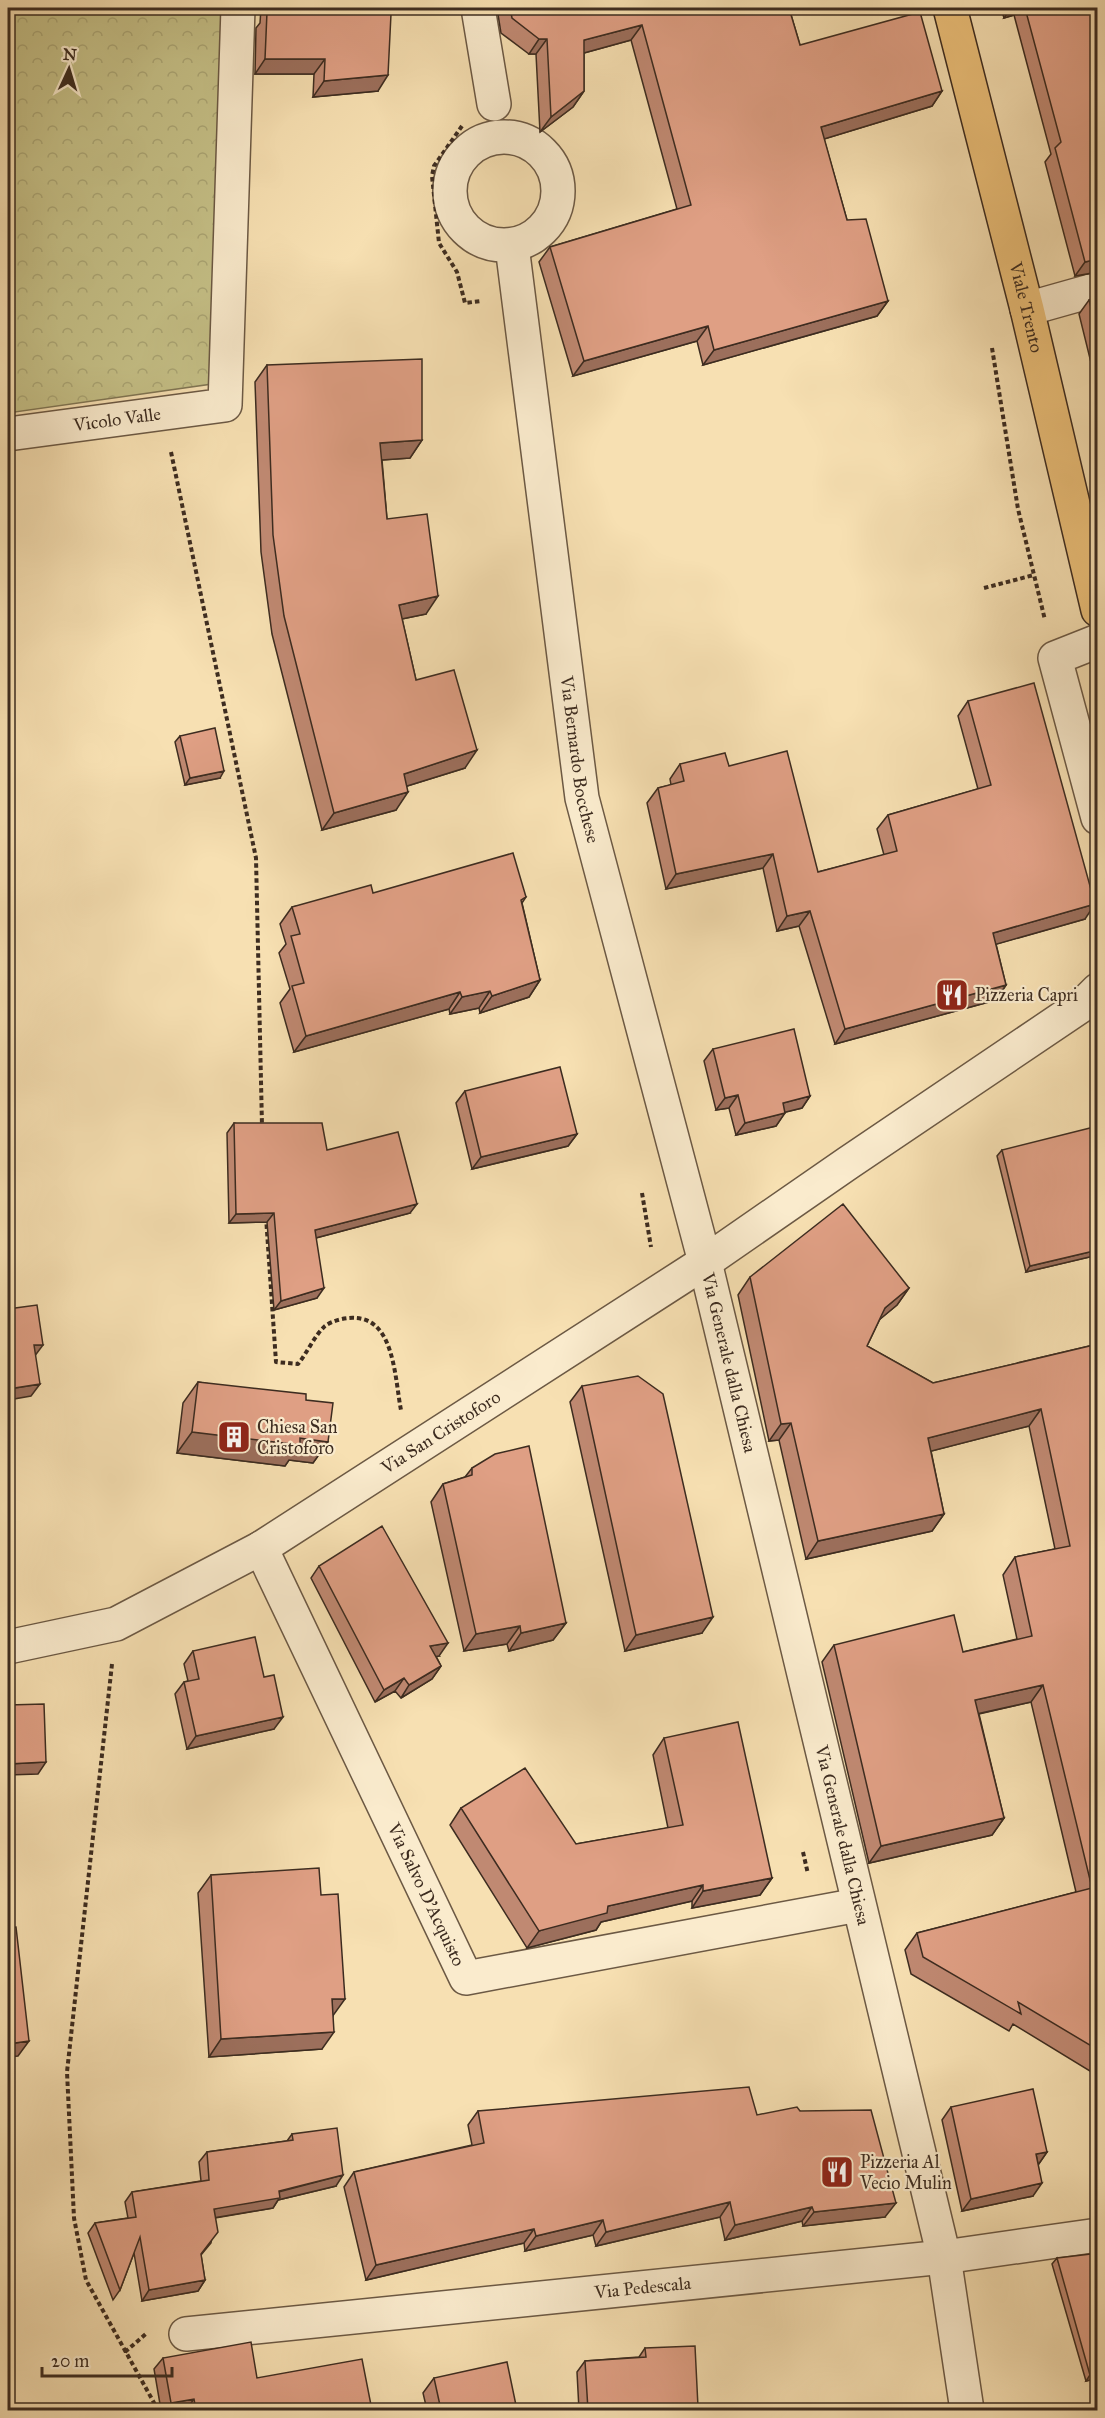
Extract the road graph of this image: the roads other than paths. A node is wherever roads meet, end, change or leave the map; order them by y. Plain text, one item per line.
1 (238, 8) edge
2 (478, 8) edge
3 (950, 8) edge
4 (494, 104) dead end
5 (512, 246) dead end
6 (1098, 290) edge
7 (1027, 309) junction
8 (8, 434) edge
9 (1098, 610) edge
10 (1098, 640) edge
11 (1098, 818) edge
12 (1093, 999) edge
13 (705, 1262) junction
14 (261, 1548) junction
15 (8, 1647) edge
16 (858, 1905) junction
17 (1098, 2235) edge
18 (944, 2257) junction
19 (186, 2334) dead end
20 (967, 2410) edge

1 - 8 street, Vicolo Valle
2 - 4 street
3 - 7 main road, Viale Trento
5 - 13 street, Via Bernardo Bocchese
6 - 7 street
7 - 9 main road, Viale Trento
10 - 11 street
12 - 13 street, Via San Cristoforo
13 - 14 street, Via San Cristoforo
13 - 16 street, Via Generale dalla Chiesa
14 - 15 street, Via San Cristoforo
14 - 16 street, Via Salvo D'Acquisto
16 - 18 street, Via Generale dalla Chiesa
17 - 18 street, Via Pedescala
18 - 19 street, Via Pedescala
18 - 20 street, Via Generale dalla Chiesa

